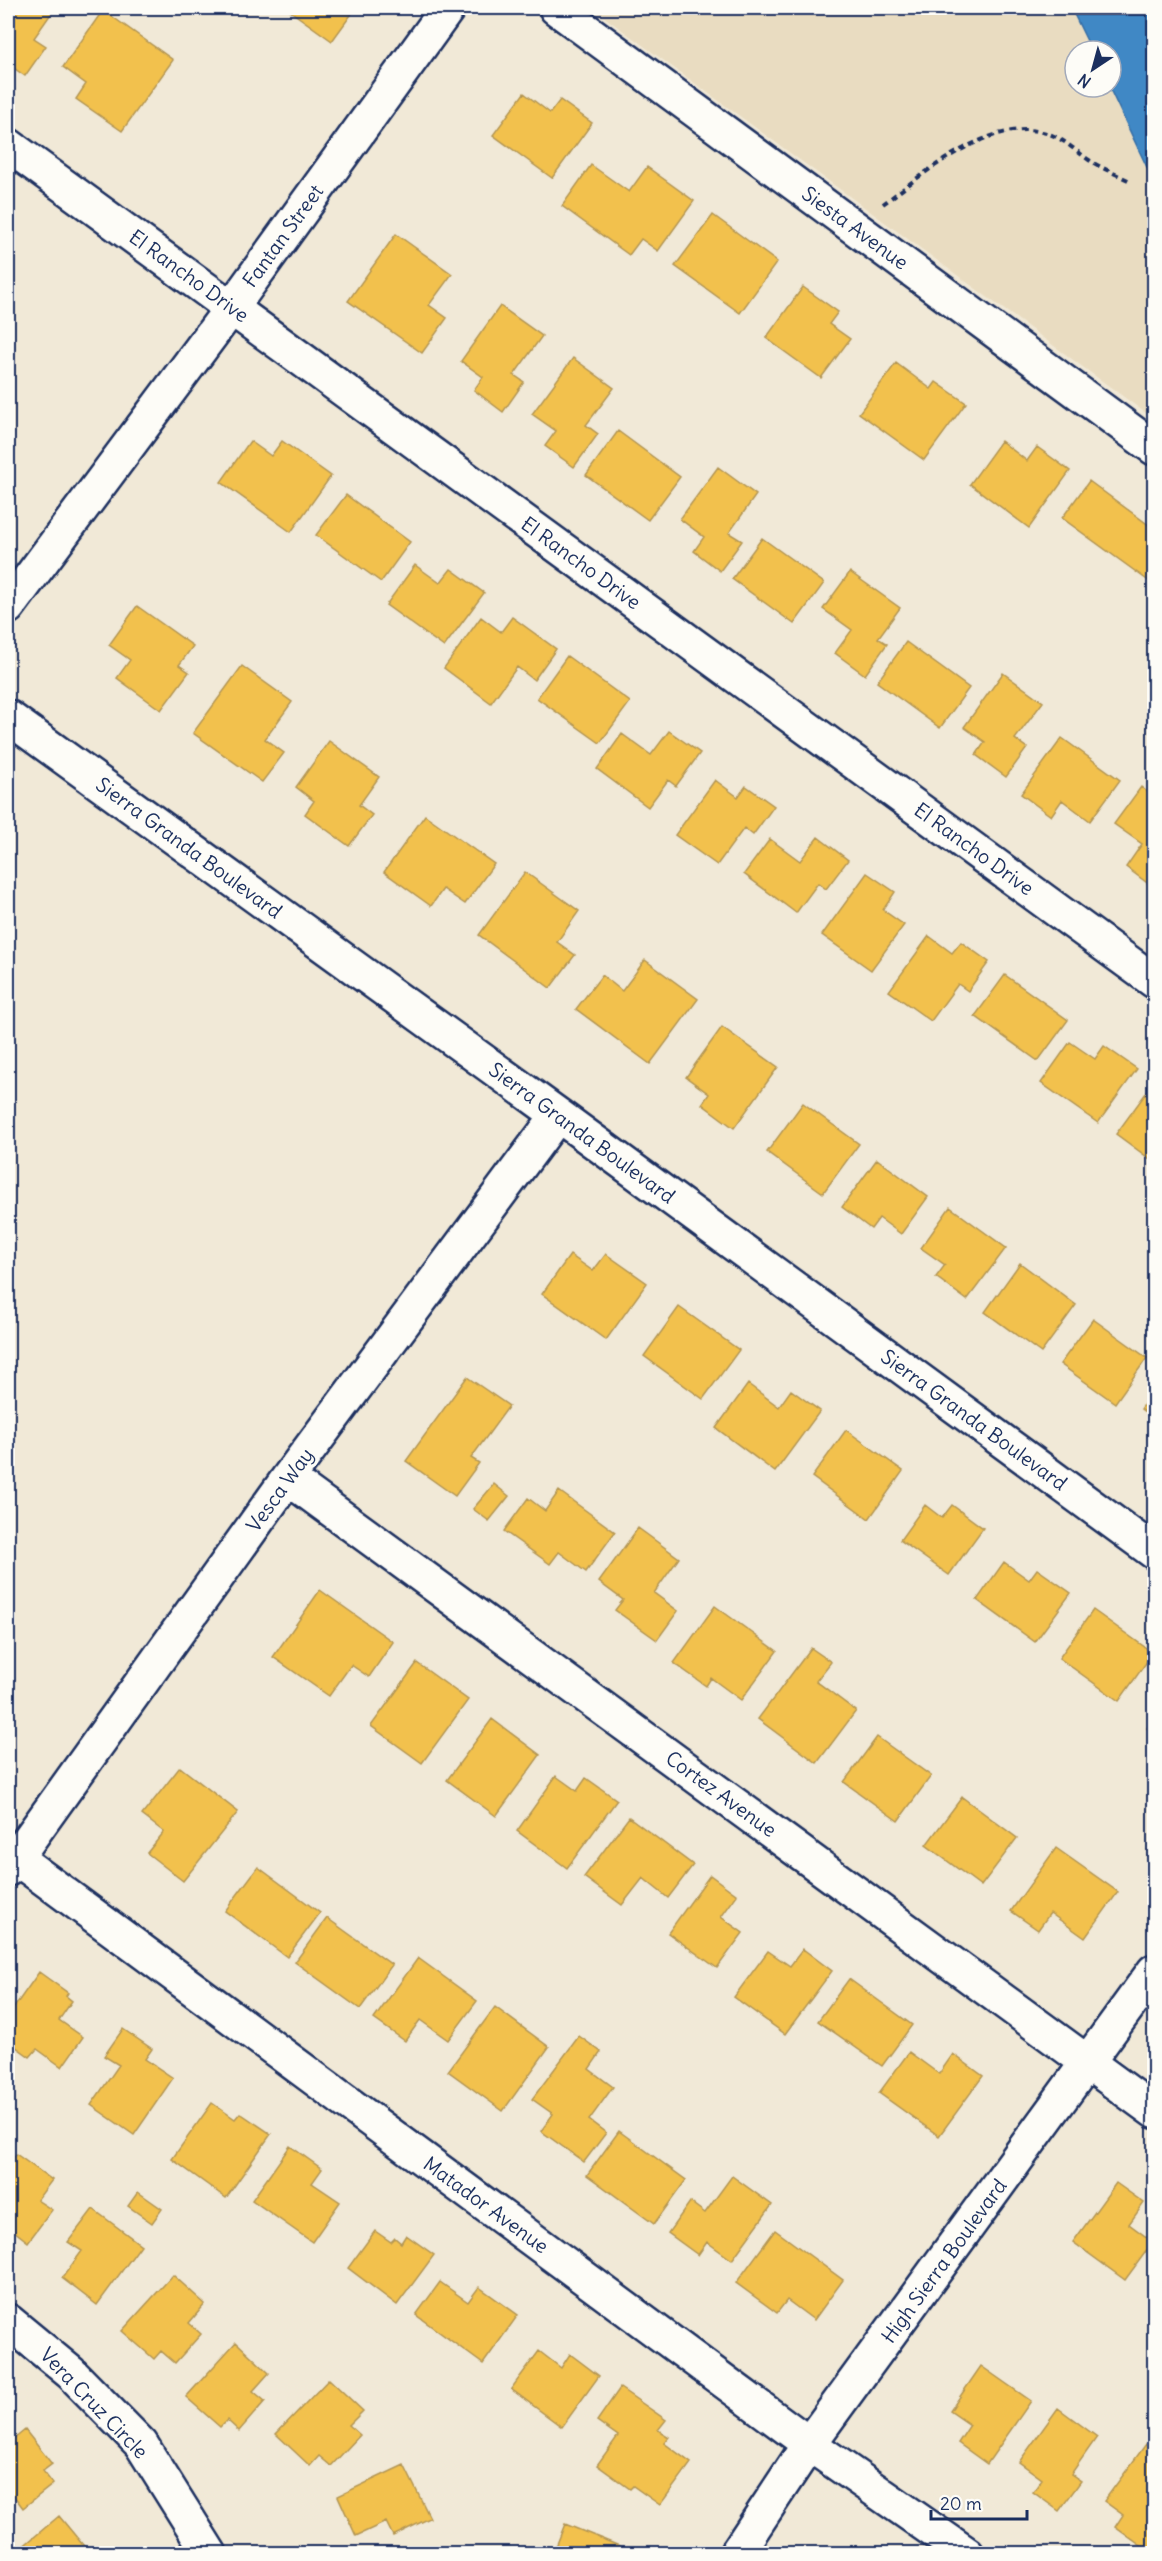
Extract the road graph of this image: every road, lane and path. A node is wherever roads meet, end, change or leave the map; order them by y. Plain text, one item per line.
1 (448, 8) edge
2 (556, 8) edge
3 (8, 145) edge
4 (1130, 181) dead end
5 (883, 204) dead end
6 (232, 307) junction
7 (1155, 448) edge
8 (8, 607) edge
9 (8, 717) edge
10 (1155, 981) edge
11 (558, 1115) junction
12 (288, 1478) junction
13 (1155, 1552) edge
14 (10, 1860) edge
15 (1155, 1971) edge
16 (1089, 2063) junction
17 (1155, 2111) edge
18 (8, 2321) edge
19 (810, 2444) junction
20 (210, 2553) edge
21 (736, 2553) edge
22 (967, 2553) edge

1 - 6 street, Fantan Street
2 - 7 street, Siesta Avenue
3 - 6 street, El Rancho Drive
4 - 5 path
6 - 8 street, Fantan Street
6 - 10 street, El Rancho Drive
9 - 11 street, Sierra Granda Boulevard
11 - 12 street, Vesca Way
11 - 13 street, Sierra Granda Boulevard
12 - 14 street, Vesca Way
12 - 16 street, Cortez Avenue
14 - 19 street, Matador Avenue
15 - 16 street, High Sierra Boulevard
16 - 17 street, Cortez Avenue
16 - 19 street, High Sierra Boulevard
18 - 20 street, Vera Cruz Circle
19 - 21 street, High Sierra Boulevard
19 - 22 street, Matador Avenue

